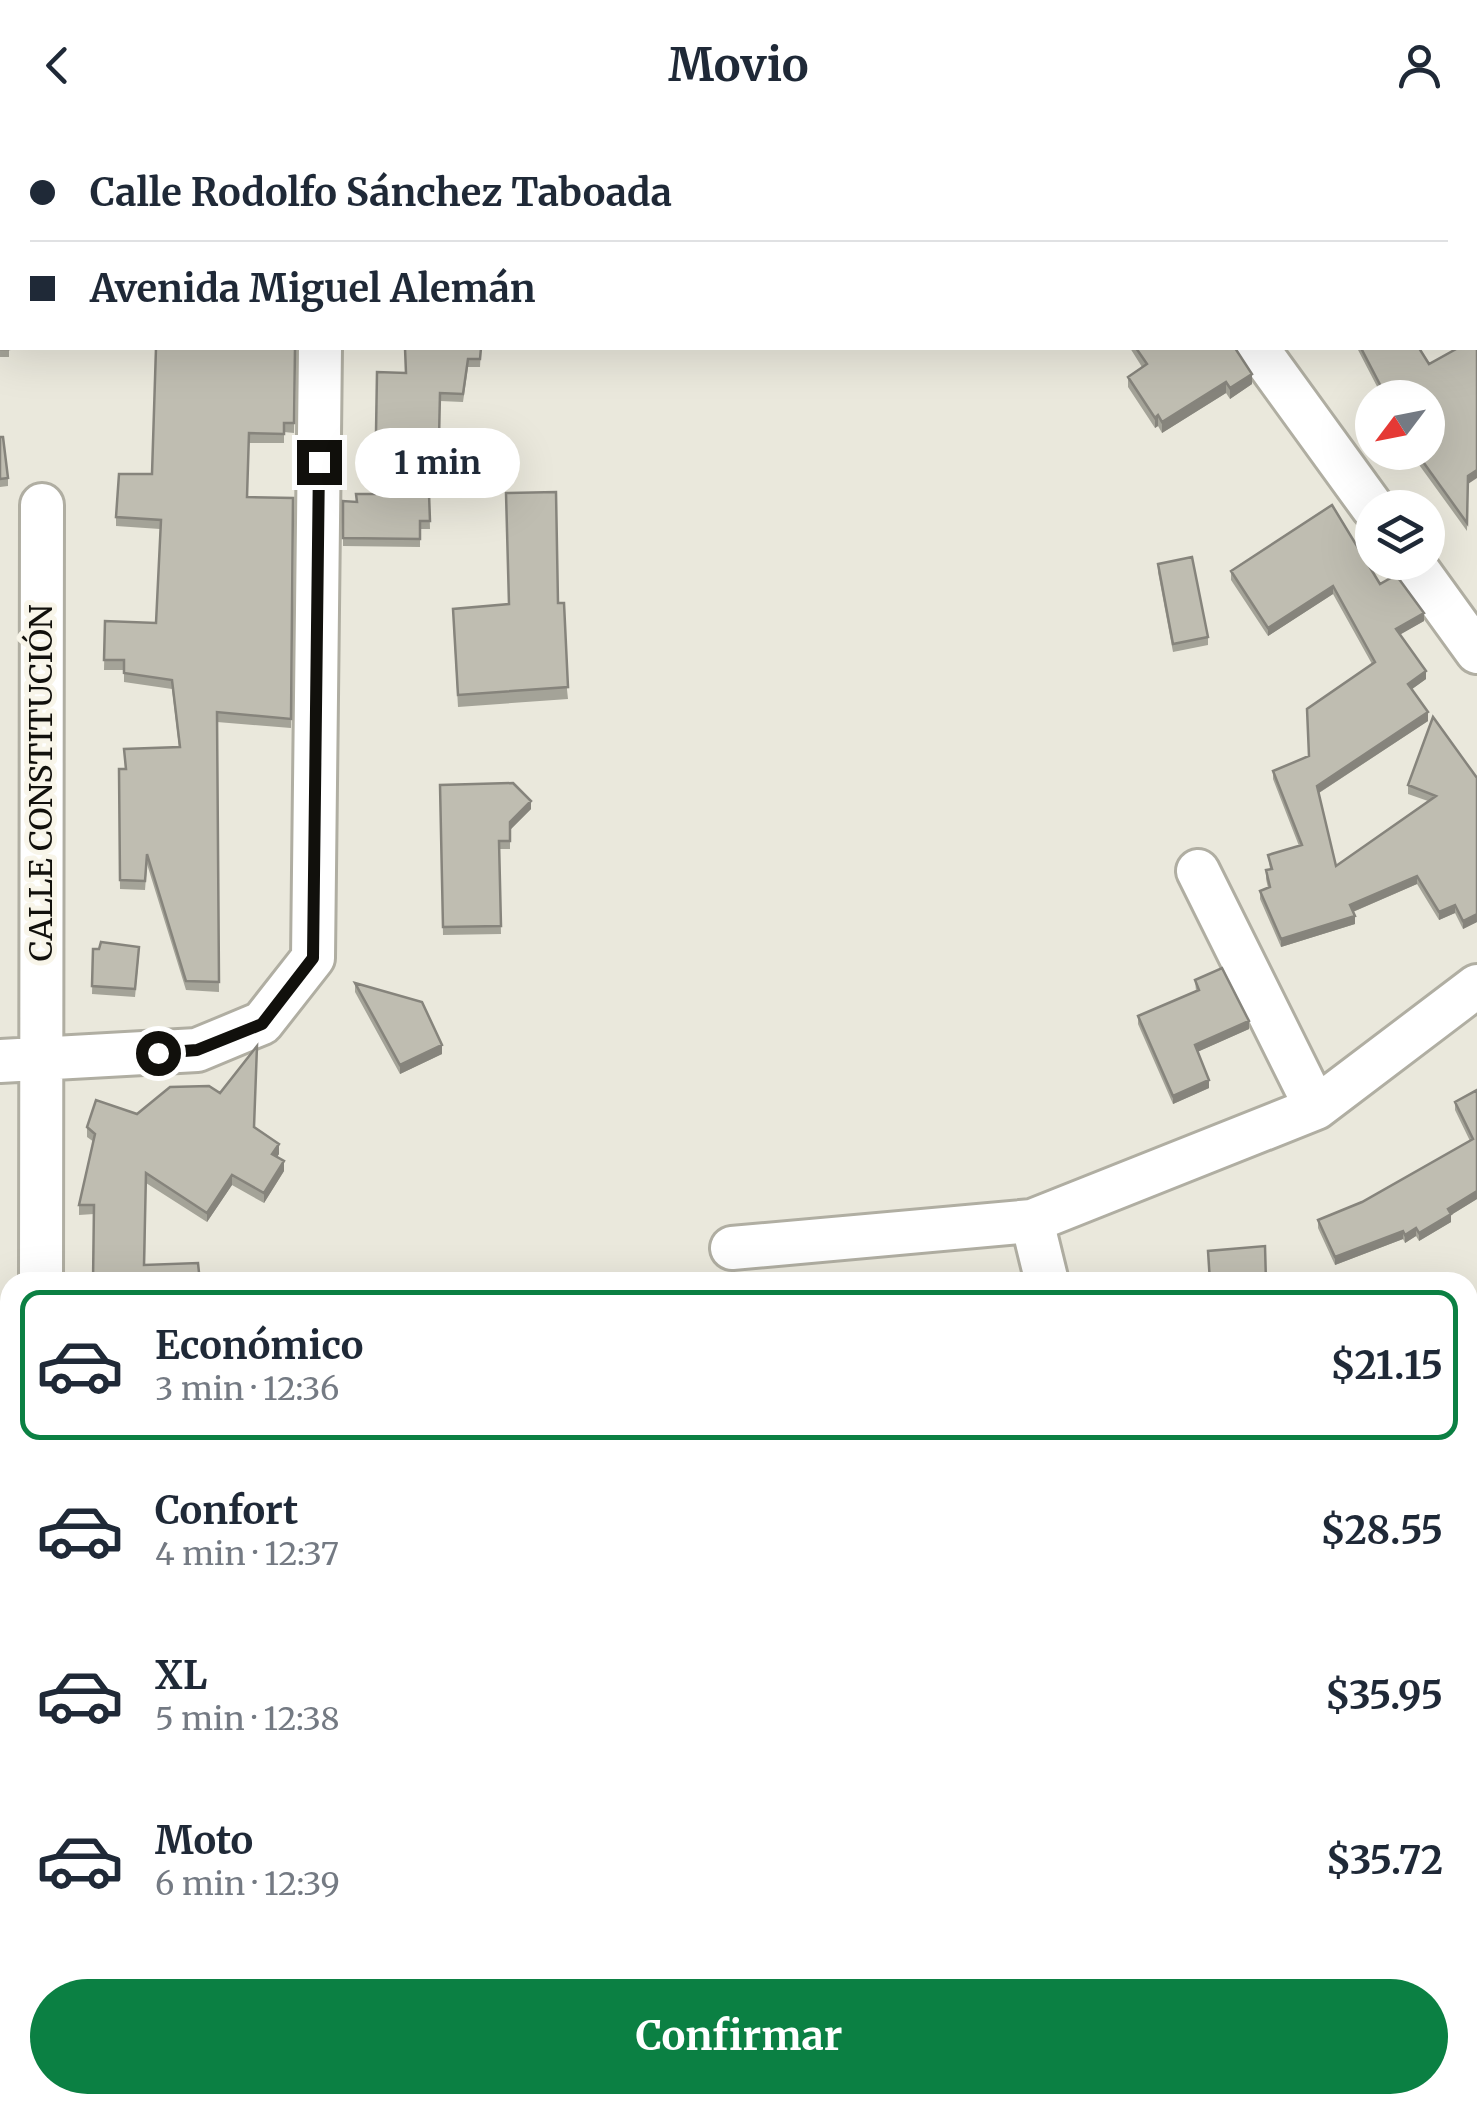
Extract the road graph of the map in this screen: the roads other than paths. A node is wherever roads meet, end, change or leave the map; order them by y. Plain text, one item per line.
1 (320, 350) edge
2 (1258, 350) edge
3 (1359, 490) edge
4 (42, 505) dead end
5 (1425, 580) edge
6 (1477, 652) edge
7 (1198, 870) dead end
8 (1477, 986) edge
9 (20, 1061) edge
10 (1316, 1108) junction
11 (1032, 1222) junction
12 (732, 1248) dead end
13 (40, 1272) edge
14 (1044, 1272) edge

1 - 9 street
2 - 3 street
4 - 9 street, CALLE CONSTITUCIÓN
5 - 6 street
7 - 10 street
8 - 10 street
9 - 13 street, CALLE CONSTITUCIÓN
10 - 11 street
11 - 12 street
11 - 14 street

